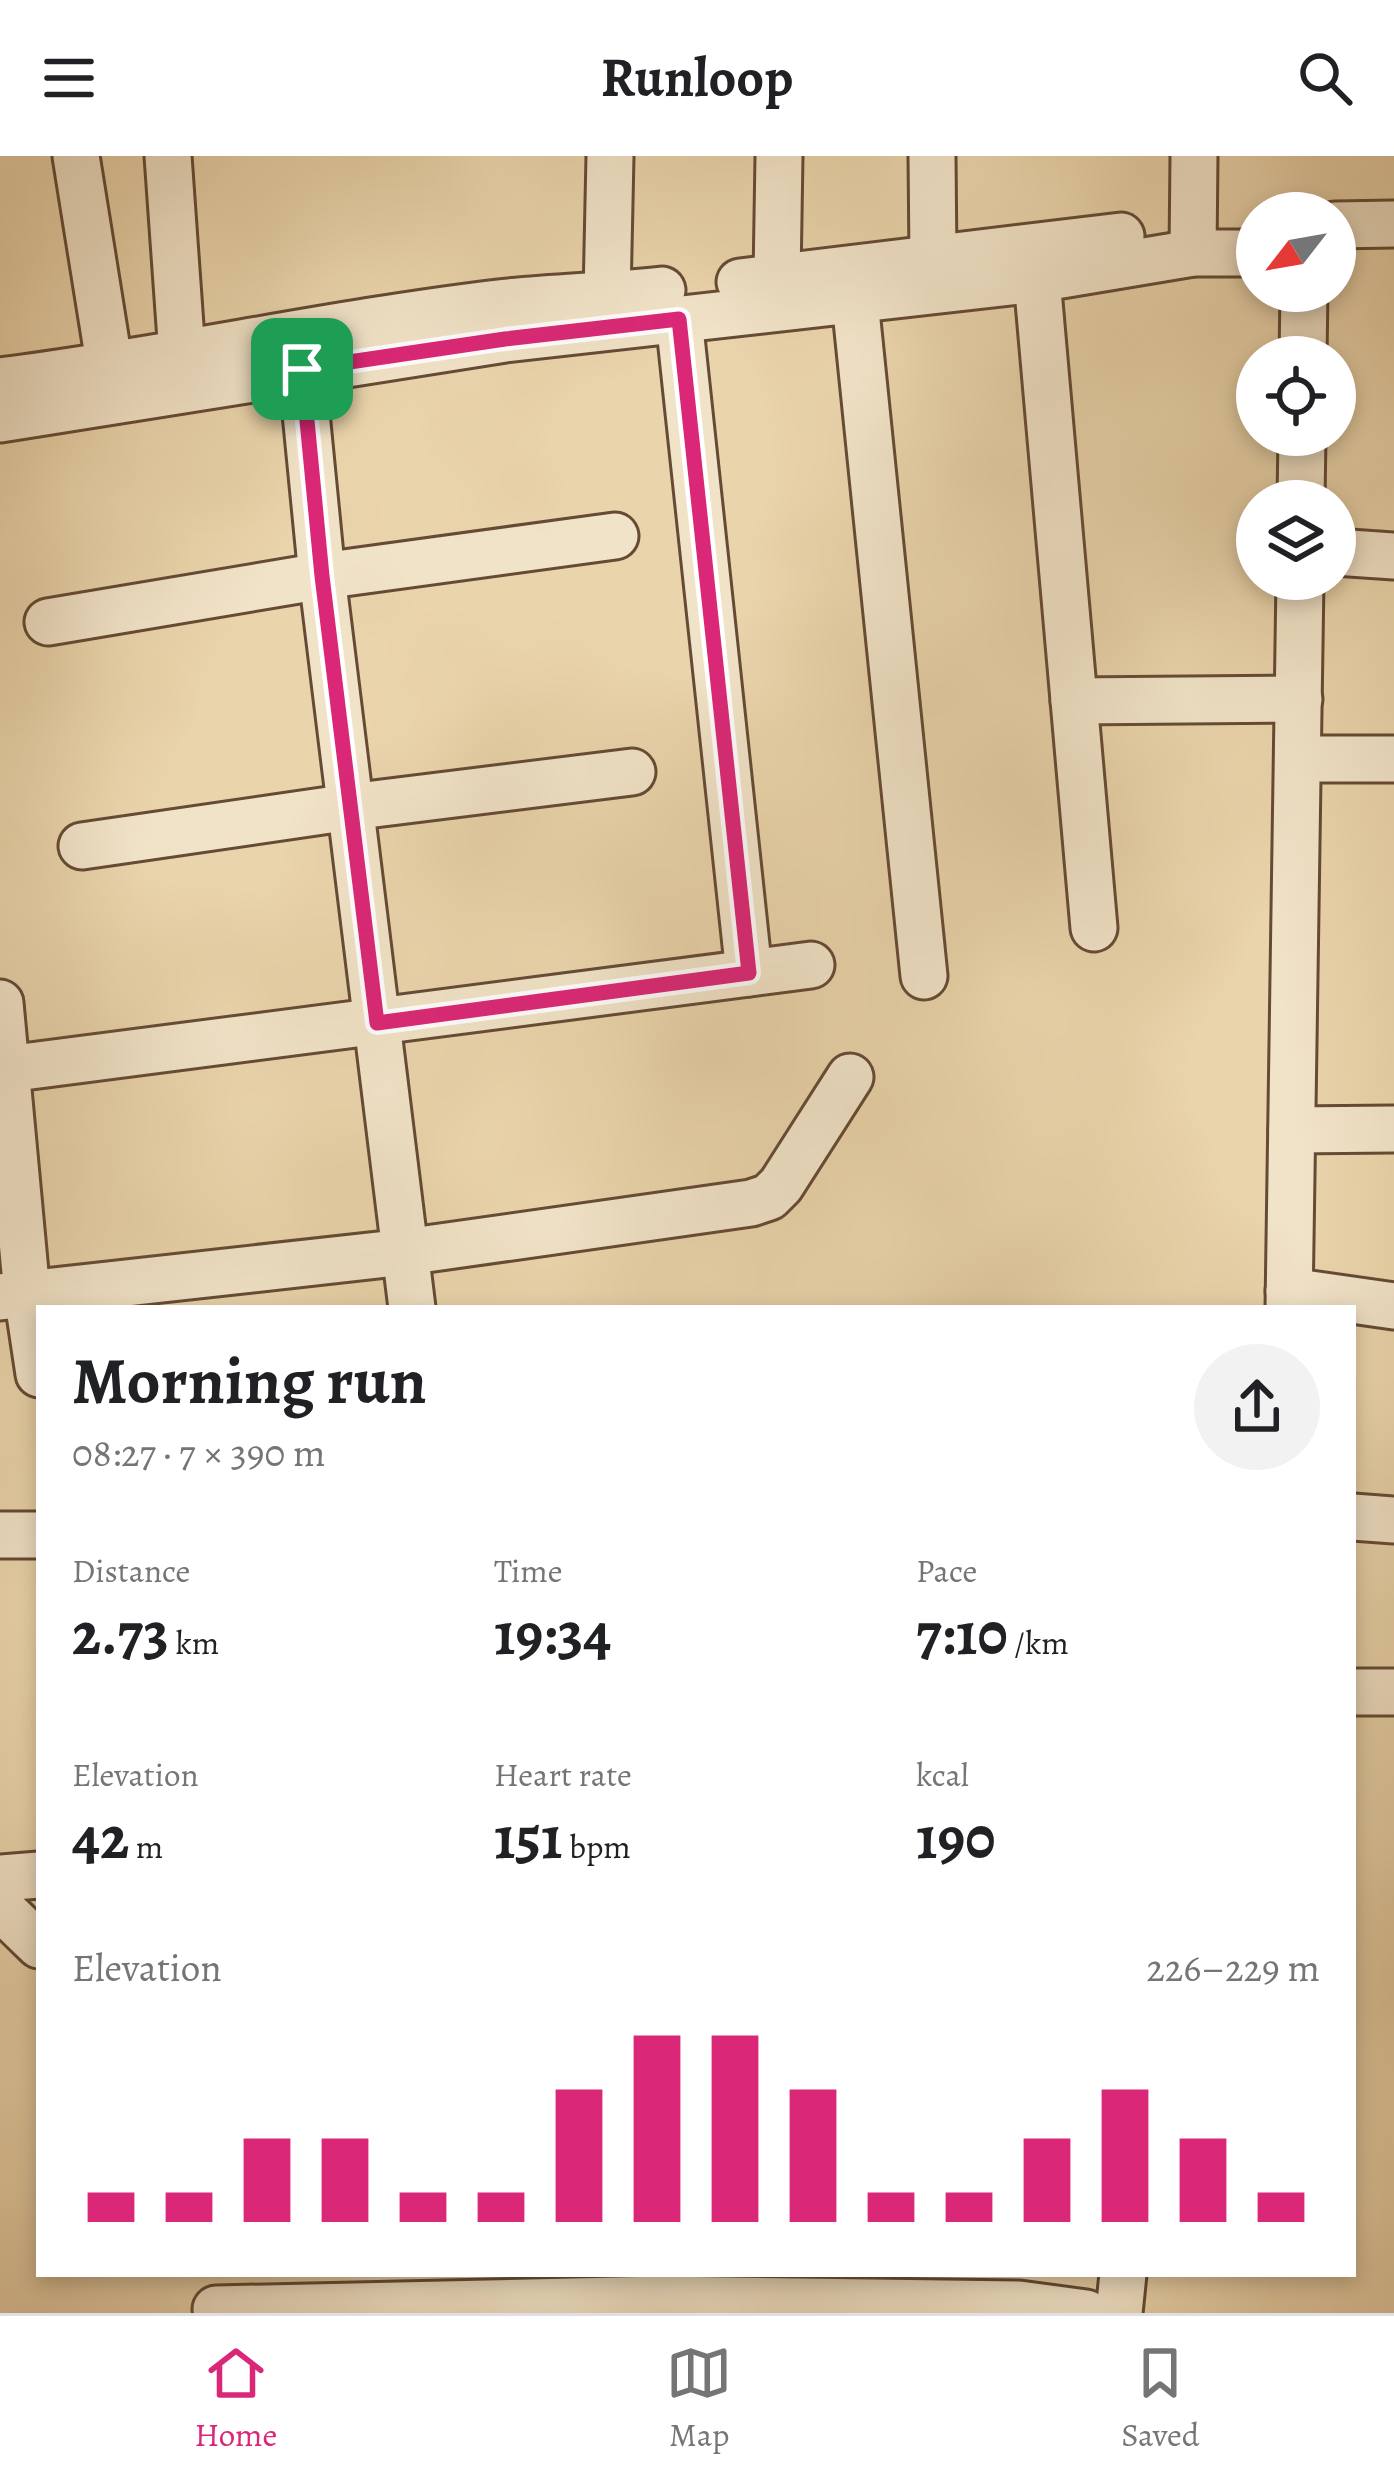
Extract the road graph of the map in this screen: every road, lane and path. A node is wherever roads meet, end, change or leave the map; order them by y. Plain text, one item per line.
1 (76, 156) edge
2 (168, 156) edge
3 (610, 156) edge
4 (779, 156) edge
5 (932, 156) edge
6 (1194, 156) edge
7 (1394, 224) edge
8 (1356, 225) edge
9 (1236, 231) edge
10 (1193, 240) junction
11 (1236, 249) edge
12 (1394, 251) edge
13 (1356, 252) edge
14 (933, 258) junction
15 (777, 278) junction
16 (1036, 279) junction
17 (607, 296) junction
18 (855, 301) junction
19 (679, 319) junction
20 (300, 351) junction
21 (182, 354) junction
22 (0, 381) edge
23 (113, 384) junction
24 (0, 419) edge
25 (616, 536) dead end
26 (1356, 553) edge
27 (1394, 556) edge
28 (322, 576) junction
29 (1300, 600) edge
30 (48, 622) dead end
31 (1299, 699) junction
32 (1074, 700) junction
33 (1298, 759) junction
34 (1394, 759) edge
35 (632, 772) dead end
36 (350, 807) junction
37 (82, 846) dead end
38 (1094, 928) dead end
39 (811, 965) dead end
40 (749, 973) junction
41 (924, 976) dead end
42 (0, 1003) edge
43 (377, 1023) junction
44 (4, 1069) edge
45 (850, 1077) dead end
46 (1394, 1129) edge
47 (1292, 1130) junction
48 (405, 1252) junction
49 (14, 1296) edge
50 (1289, 1300) edge
51 (412, 1305) edge
52 (1394, 1306) edge
53 (36, 1365) edge
54 (1356, 1517) edge
55 (1394, 1520) edge
56 (0, 1535) edge
57 (36, 1535) edge
58 (1356, 1692) edge
59 (1394, 1692) edge
60 (36, 1875) edge
61 (0, 1878) edge
62 (0, 1907) edge
63 (36, 1942) edge
64 (1124, 2277) edge
65 (600, 2287) edge
66 (216, 2298) edge
67 (661, 2306) edge
68 (1086, 2313) edge
69 (1120, 2313) edge

1 - 23 street
2 - 21 street
3 - 17 street
4 - 15 street
5 - 14 street
6 - 10 street
7 - 8 street
9 - 10 street
10 - 11 street
10 - 14 street
10 - 16 street
12 - 13 street
14 - 15 street
15 - 17 street
16 - 18 street
16 - 32 street
17 - 20 street
18 - 19 street
18 - 41 street
19 - 20 street
19 - 40 street
20 - 21 street
20 - 23 street
20 - 28 street
21 - 23 street
22 - 23 street
23 - 24 street
25 - 28 street
26 - 27 street
28 - 30 street
28 - 36 street
29 - 31 street
31 - 32 street
31 - 33 street
32 - 38 street
33 - 34 street
33 - 47 street
35 - 36 street
36 - 37 street
36 - 43 street
39 - 40 street
40 - 43 street
42 - 44 street
43 - 44 street
43 - 48 street
44 - 49 street
45 - 48 street
46 - 47 street
47 - 50 street
48 - 49 street
48 - 51 street
49 - 53 street
50 - 52 street
54 - 55 street
56 - 57 street
58 - 59 street
60 - 61 street
62 - 63 street
64 - 69 street
65 - 66 street
65 - 67 street
67 - 68 street

